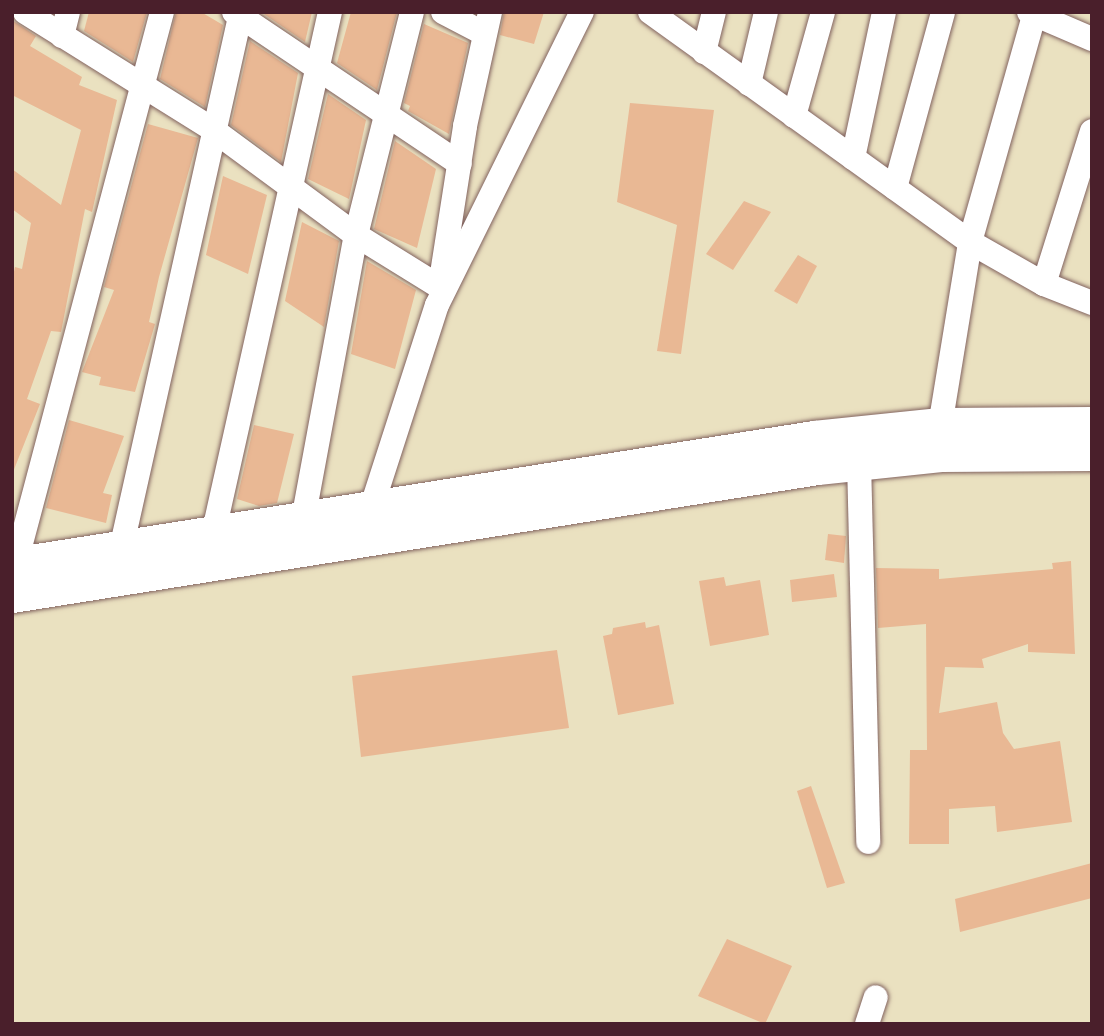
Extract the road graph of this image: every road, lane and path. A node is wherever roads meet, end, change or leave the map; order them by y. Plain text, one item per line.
1 (25, 12) edge
2 (162, 12) edge
3 (330, 12) edge
4 (412, 12) edge
5 (443, 12) edge
6 (582, 12) edge
7 (714, 12) edge
8 (766, 12) edge
9 (823, 12) edge
10 (884, 12) edge
11 (651, 13) edge
12 (941, 13) edge
13 (1033, 13) edge
14 (238, 14) edge
15 (487, 23) edge
16 (65, 24) edge
17 (1092, 39) edge
18 (705, 52) junction
19 (318, 65) junction
20 (749, 84) junction
21 (145, 87) junction
22 (387, 113) junction
23 (794, 116) junction
24 (212, 129) junction
25 (1092, 131) edge
26 (853, 158) junction
27 (460, 164) junction
28 (289, 187) junction
29 (895, 188) junction
30 (356, 235) junction
31 (970, 242) junction
32 (1044, 284) junction
33 (439, 296) junction
34 (1092, 303) edge
35 (1092, 425) edge
36 (940, 426) junction
37 (1092, 452) edge
38 (859, 461) junction
39 (371, 509) junction
40 (303, 520) junction
41 (214, 535) junction
42 (121, 549) junction
43 (13, 575) edge
44 (868, 842) dead end
45 (876, 997) dead end
46 (867, 1024) edge

1 - 16 street
2 - 21 street
3 - 19 street
4 - 22 street
5 - 15 street
6 - 33 street
7 - 18 street
8 - 20 street
9 - 23 street
10 - 26 street
11 - 18 street
12 - 29 street
13 - 17 street
13 - 31 street
14 - 19 street
14 - 24 street
15 - 27 street
16 - 21 street
18 - 20 street
19 - 22 street
19 - 28 street
20 - 23 street
21 - 24 street
21 - 43 street
22 - 27 street
22 - 30 street
23 - 26 street
24 - 28 street
24 - 42 street
25 - 32 street
26 - 29 street
27 - 33 street
28 - 30 street
28 - 41 street
29 - 31 street
30 - 33 street
30 - 40 street
31 - 32 street
31 - 36 street
32 - 34 street
33 - 39 street
35 - 36 highway
36 - 39 highway
37 - 38 highway
38 - 43 highway
38 - 44 street
39 - 40 highway
40 - 41 highway
41 - 42 highway
42 - 43 highway
45 - 46 street

